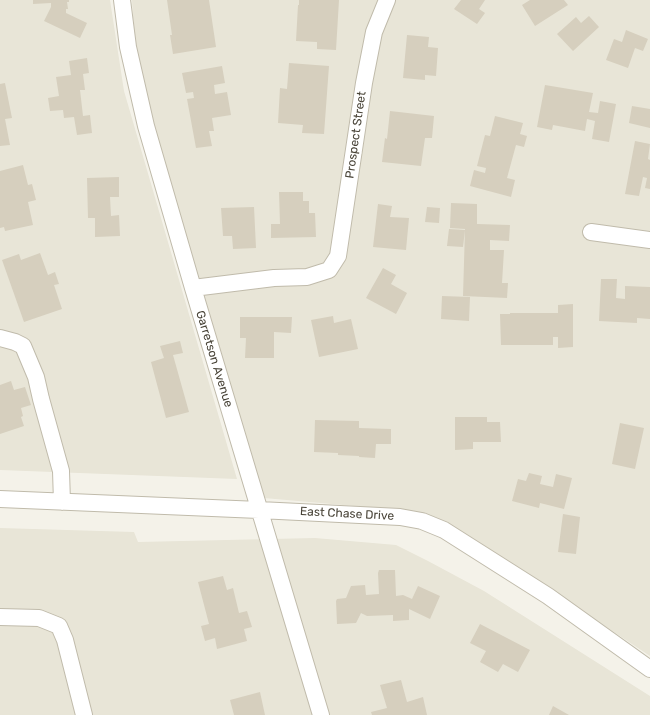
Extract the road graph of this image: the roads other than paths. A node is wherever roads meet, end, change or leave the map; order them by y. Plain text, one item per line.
1 (122, 0) edge
2 (387, 0) edge
3 (591, 232) dead end
4 (650, 240) edge
5 (193, 288) junction
6 (0, 338) edge
7 (0, 499) edge
8 (62, 502) junction
9 (259, 510) junction
10 (0, 617) edge
11 (650, 669) edge
12 (84, 715) edge
13 (321, 715) edge

1 - 5 street, Garretson Avenue
2 - 5 street, Prospect Street
3 - 4 street
5 - 9 street, Garretson Avenue
6 - 8 street
7 - 8 street, East Chase Drive
8 - 9 street, East Chase Drive
9 - 11 street, East Chase Drive
9 - 13 street, Garretson Avenue
10 - 12 street

